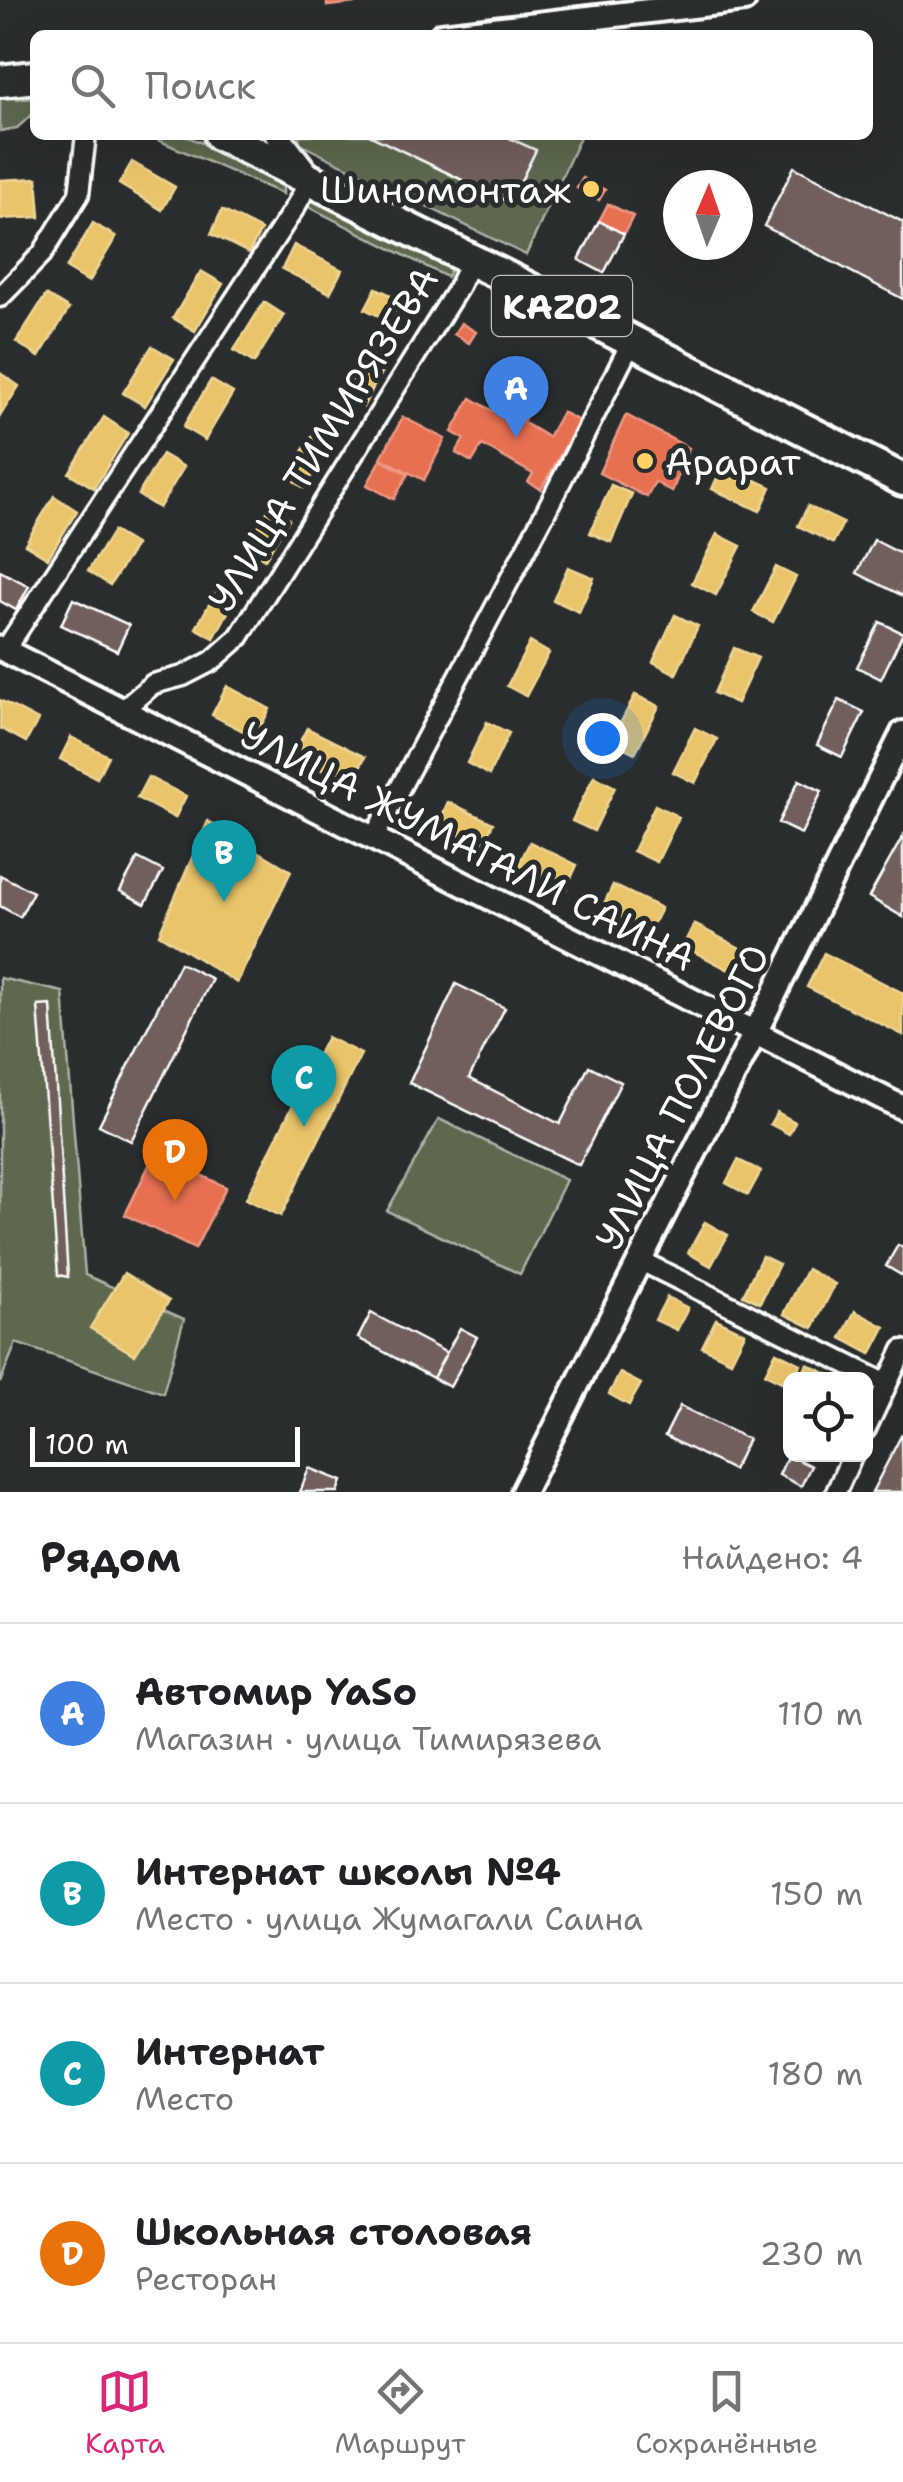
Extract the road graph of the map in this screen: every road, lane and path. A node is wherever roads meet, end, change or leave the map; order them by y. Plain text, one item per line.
1 (744, 0) edge
2 (485, 30) edge
3 (30, 78) edge
4 (0, 81) edge
5 (85, 140) edge
6 (230, 140) edge
7 (280, 140) edge
8 (311, 179) junction
9 (471, 260) junction
10 (0, 297) edge
11 (632, 340) junction
12 (903, 480) edge
13 (2, 649) edge
14 (124, 709) junction
15 (903, 733) edge
16 (373, 839) junction
17 (755, 1031) junction
18 (903, 1108) edge
19 (640, 1260) junction
20 (903, 1350) edge
21 (887, 1384) junction
22 (873, 1414) edge
23 (850, 1462) edge
24 (523, 1492) edge
25 (836, 1492) edge

1 - 2 street
3 - 4 highway
5 - 10 street
6 - 8 highway, KАZ02
7 - 8 street
8 - 9 highway, KАZ02
8 - 13 street
9 - 11 highway, KАZ02
9 - 14 street, УЛИЦА ТИМИРЯЗЕВА
11 - 12 highway, KАZ02
11 - 16 street
13 - 14 street, УЛИЦА ЖУМАГАЛИ САИНА
14 - 16 street, УЛИЦА ЖУМАГАЛИ САИНА
15 - 17 street, УЛИЦА ПОЛЕВОГО
16 - 17 street, УЛИЦА ЖУМАГАЛИ САИНА
17 - 18 street, УЛИЦА ЖУМАГАЛИ САИНА
17 - 19 street, УЛИЦА ПОЛЕВОГО
19 - 21 street
19 - 24 street, УЛИЦА ПОЛЕВОГО
20 - 21 street
21 - 22 street
23 - 25 street

